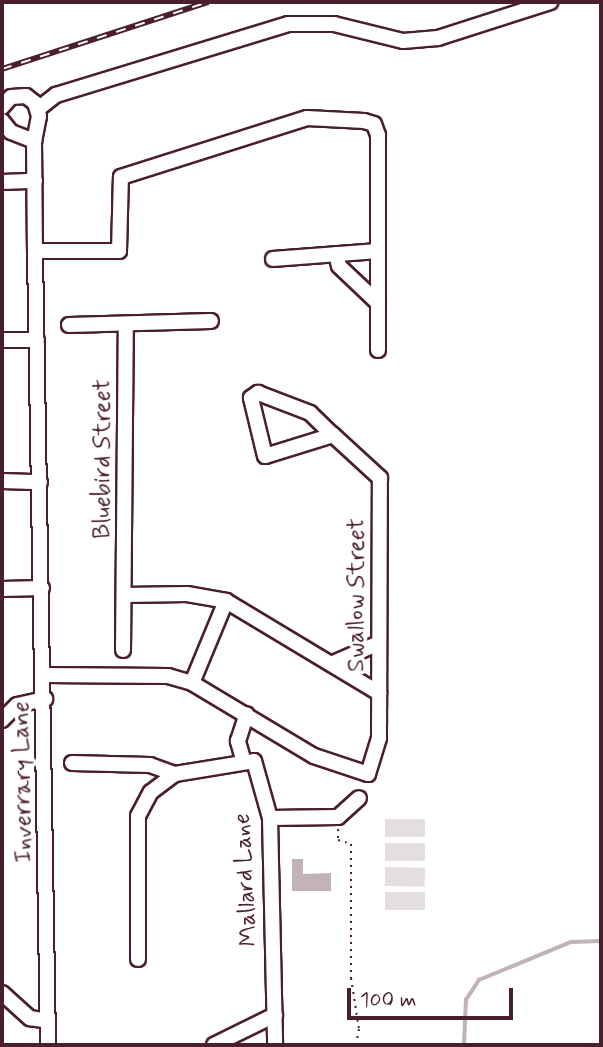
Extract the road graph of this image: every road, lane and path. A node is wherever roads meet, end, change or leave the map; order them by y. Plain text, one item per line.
1 (550, 2) edge
2 (2, 107) edge
3 (38, 109) junction
4 (2, 121) edge
5 (34, 141) junction
6 (34, 181) junction
7 (2, 183) edge
8 (35, 251) junction
9 (378, 251) junction
10 (336, 254) junction
11 (273, 258) dead end
12 (378, 303) junction
13 (211, 321) dead end
14 (126, 324) junction
15 (69, 325) dead end
16 (2, 340) edge
17 (37, 340) junction
18 (377, 350) dead end
19 (333, 435) junction
20 (2, 481) edge
21 (40, 482) junction
22 (42, 588) junction
23 (2, 589) edge
24 (125, 595) junction
25 (226, 601) junction
26 (379, 643) junction
27 (123, 650) dead end
28 (331, 664) junction
29 (45, 676) junction
30 (192, 683) junction
31 (379, 693) junction
32 (45, 699) junction
33 (247, 714) junction
34 (2, 720) edge
35 (243, 759) junction
36 (72, 763) dead end
37 (175, 774) junction
38 (359, 798) dead end
39 (338, 817) junction
40 (270, 818) junction
41 (138, 959) dead end
42 (2, 993) edge
43 (275, 1015) junction
44 (48, 1021) junction
45 (220, 1043) edge
46 (48, 1045) edge
47 (243, 1045) edge
48 (275, 1045) edge
49 (356, 1045) edge

1 - 3 street
2 - 3 street
3 - 5 street, Inverrary Lane
4 - 5 street
5 - 6 street, Inverrary Lane
6 - 7 street
6 - 8 street, Inverrary Lane
8 - 9 street
8 - 17 street, Inverrary Lane
9 - 10 street
9 - 12 street
10 - 11 street
10 - 12 street
12 - 18 street
13 - 14 street
14 - 15 street
14 - 24 street, Bluebird Street
16 - 17 street
17 - 21 street, Inverrary Lane
19 - 19 street, Swallow Street
19 - 26 street, Swallow Street
20 - 21 street
21 - 22 street, Inverrary Lane
22 - 23 street
22 - 29 street, Inverrary Lane
24 - 25 street
24 - 27 street, Bluebird Street
25 - 28 street
25 - 30 street
26 - 28 street
26 - 31 street, Swallow Street
28 - 31 street
29 - 30 street
29 - 32 street, Inverrary Lane
30 - 33 street
31 - 33 street, Swallow Street
32 - 34 street
32 - 44 street, Inverrary Lane
33 - 35 street
35 - 37 street
35 - 40 street, Mallard Lane
36 - 37 street
37 - 41 street
38 - 39 street
39 - 40 street
39 - 49 path
40 - 43 street, Mallard Lane
42 - 44 street
43 - 45 street
43 - 48 street, Mallard Lane
44 - 46 street, Inverrary Lane
45 - 47 street

